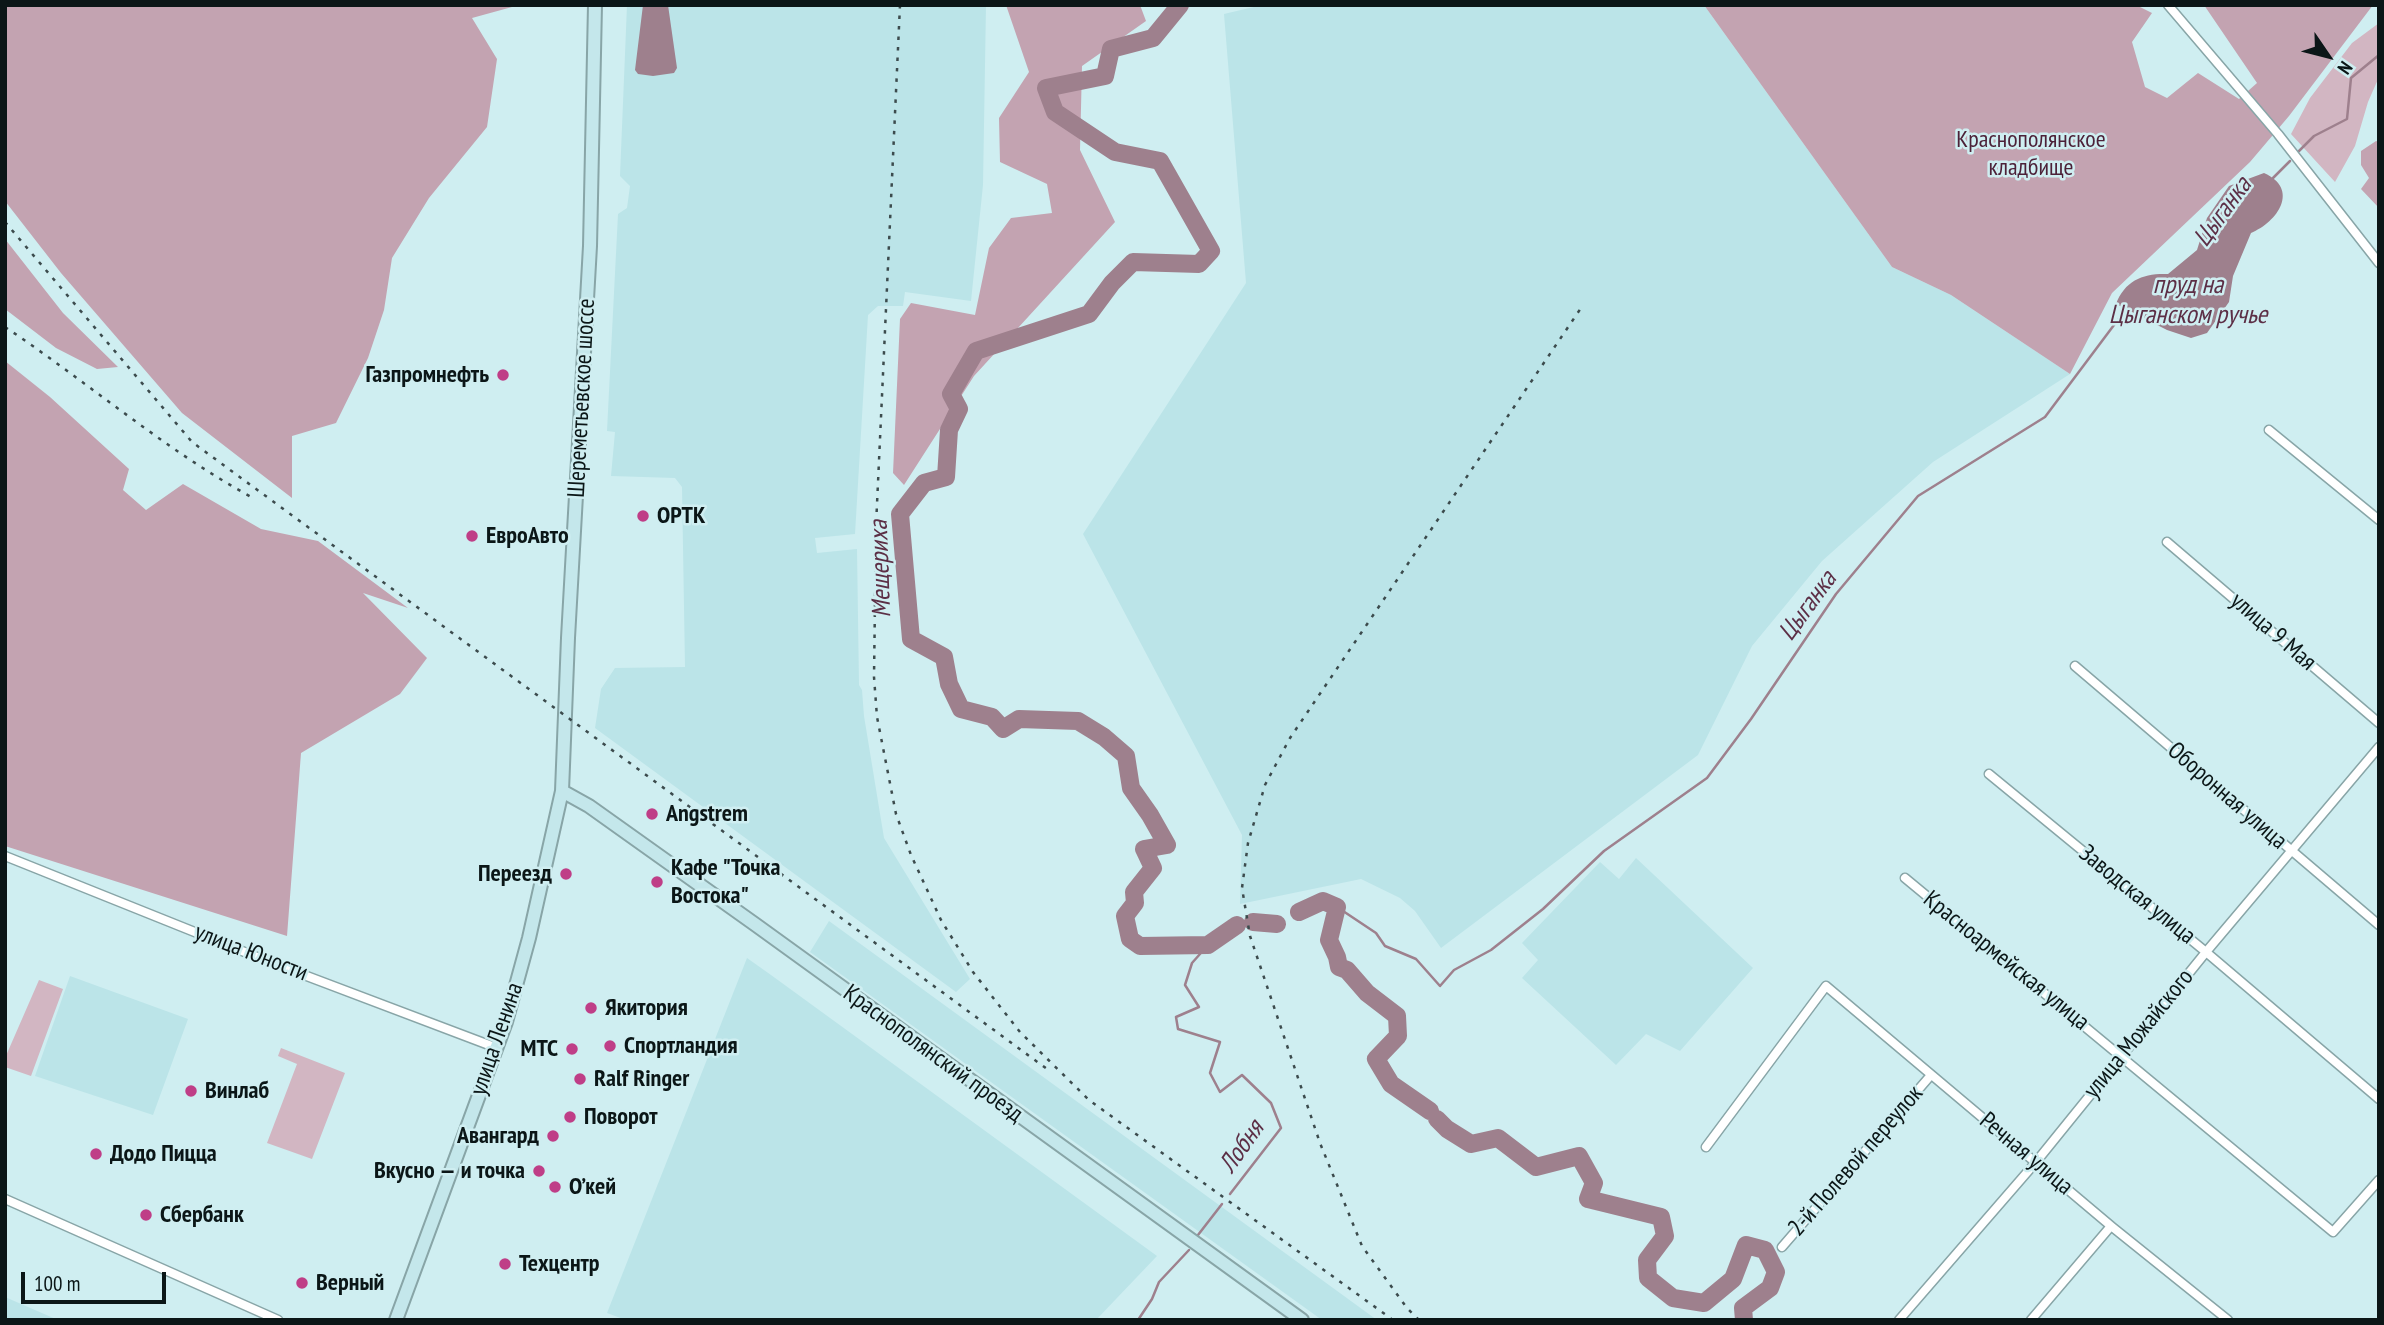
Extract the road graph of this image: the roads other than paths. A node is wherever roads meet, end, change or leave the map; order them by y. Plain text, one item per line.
1 (595, 5) edge
2 (2168, 5) edge
3 (2379, 263) edge
4 (2269, 430) dead end
5 (2379, 520) edge
6 (2167, 542) dead end
7 (2075, 666) dead end
8 (2379, 723) edge
9 (2379, 747) edge
10 (1989, 774) dead end
11 (562, 791) junction
12 (2291, 851) junction
13 (5, 856) edge
14 (1905, 878) dead end
15 (2379, 925) edge
16 (2206, 952) junction
17 (497, 1048) junction
18 (2121, 1056) junction
19 (1931, 1075) junction
20 (2379, 1099) edge
21 (1706, 1147) dead end
22 (2036, 1163) junction
23 (2379, 1180) edge
24 (5, 1199) edge
25 (2111, 1226) junction
26 (1782, 1247) dead end
27 (278, 1320) edge
28 (396, 1320) edge
29 (1302, 1320) edge
30 (1899, 1320) edge
31 (2031, 1320) edge
32 (2228, 1320) edge

1 - 11 main road, Шереметьевское шоссе
2 - 3 street
4 - 5 street
6 - 8 street, улица 9 Мая
7 - 12 street, Оборонная улица
9 - 12 street, улица Можайского
10 - 16 street, Заводская улица
11 - 17 main road, улица Ленина
11 - 29 main road, Краснополянский проезд
12 - 15 street, Оборонная улица
12 - 16 street, улица Можайского
13 - 17 street, улица Юности
14 - 18 street, Красноармейская улица
16 - 18 street, улица Можайского
16 - 20 street, Заводская улица
17 - 28 main road, улица Ленина
18 - 22 street, улица Можайского
18 - 23 street, Красноармейская улица
19 - 21 street, Речная улица
19 - 22 street, Речная улица
19 - 26 street, 2-й Полевой переулок
22 - 25 street, Речная улица
22 - 30 street, улица Можайского
24 - 27 street
25 - 31 street
25 - 32 street, Речная улица

